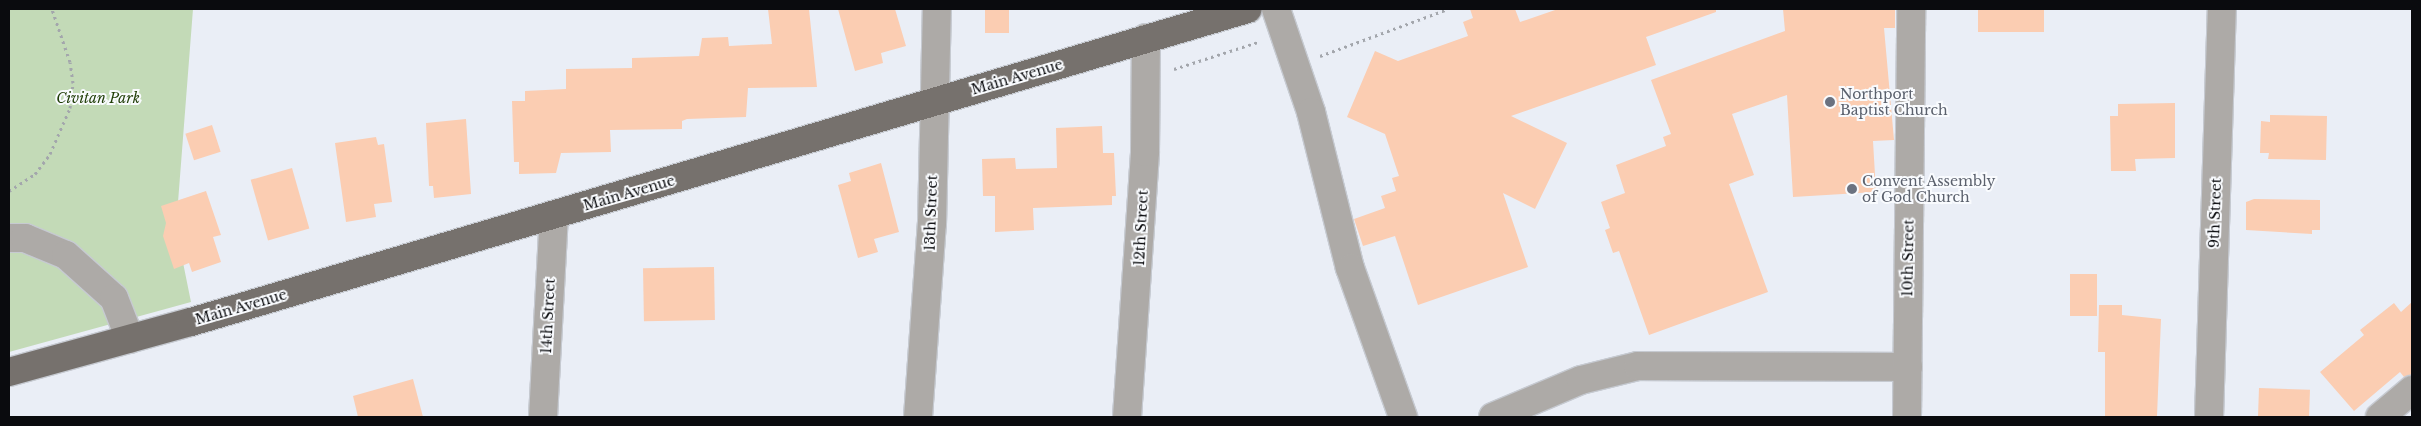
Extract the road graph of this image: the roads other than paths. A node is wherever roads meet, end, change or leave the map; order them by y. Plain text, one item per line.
1 (937, 9) edge
2 (1248, 9) edge
3 (1276, 9) edge
4 (1912, 9) edge
5 (2222, 9) edge
6 (1146, 38) junction
7 (934, 100) junction
8 (554, 215) junction
9 (9, 238) edge
10 (130, 338) junction
11 (1908, 367) junction
12 (9, 372) edge
13 (2412, 390) edge
14 (543, 417) edge
15 (918, 417) edge
16 (1127, 417) edge
17 (1403, 417) edge
18 (1493, 417) edge
19 (1907, 417) edge
20 (2209, 417) edge
21 (2380, 417) edge

1 - 7 street, 13th Street
2 - 6 main road, Main Avenue
3 - 17 street
4 - 11 street, 10th Street
5 - 20 street, 9th Street
6 - 7 main road, Main Avenue
6 - 16 street, 12th Street
7 - 8 main road, Main Avenue
7 - 15 street, 13th Street
8 - 10 main road, Main Avenue
8 - 14 street, 14th Street
9 - 10 street
10 - 12 main road, Main Avenue
11 - 18 street
11 - 19 street, 10th Street
13 - 21 street

